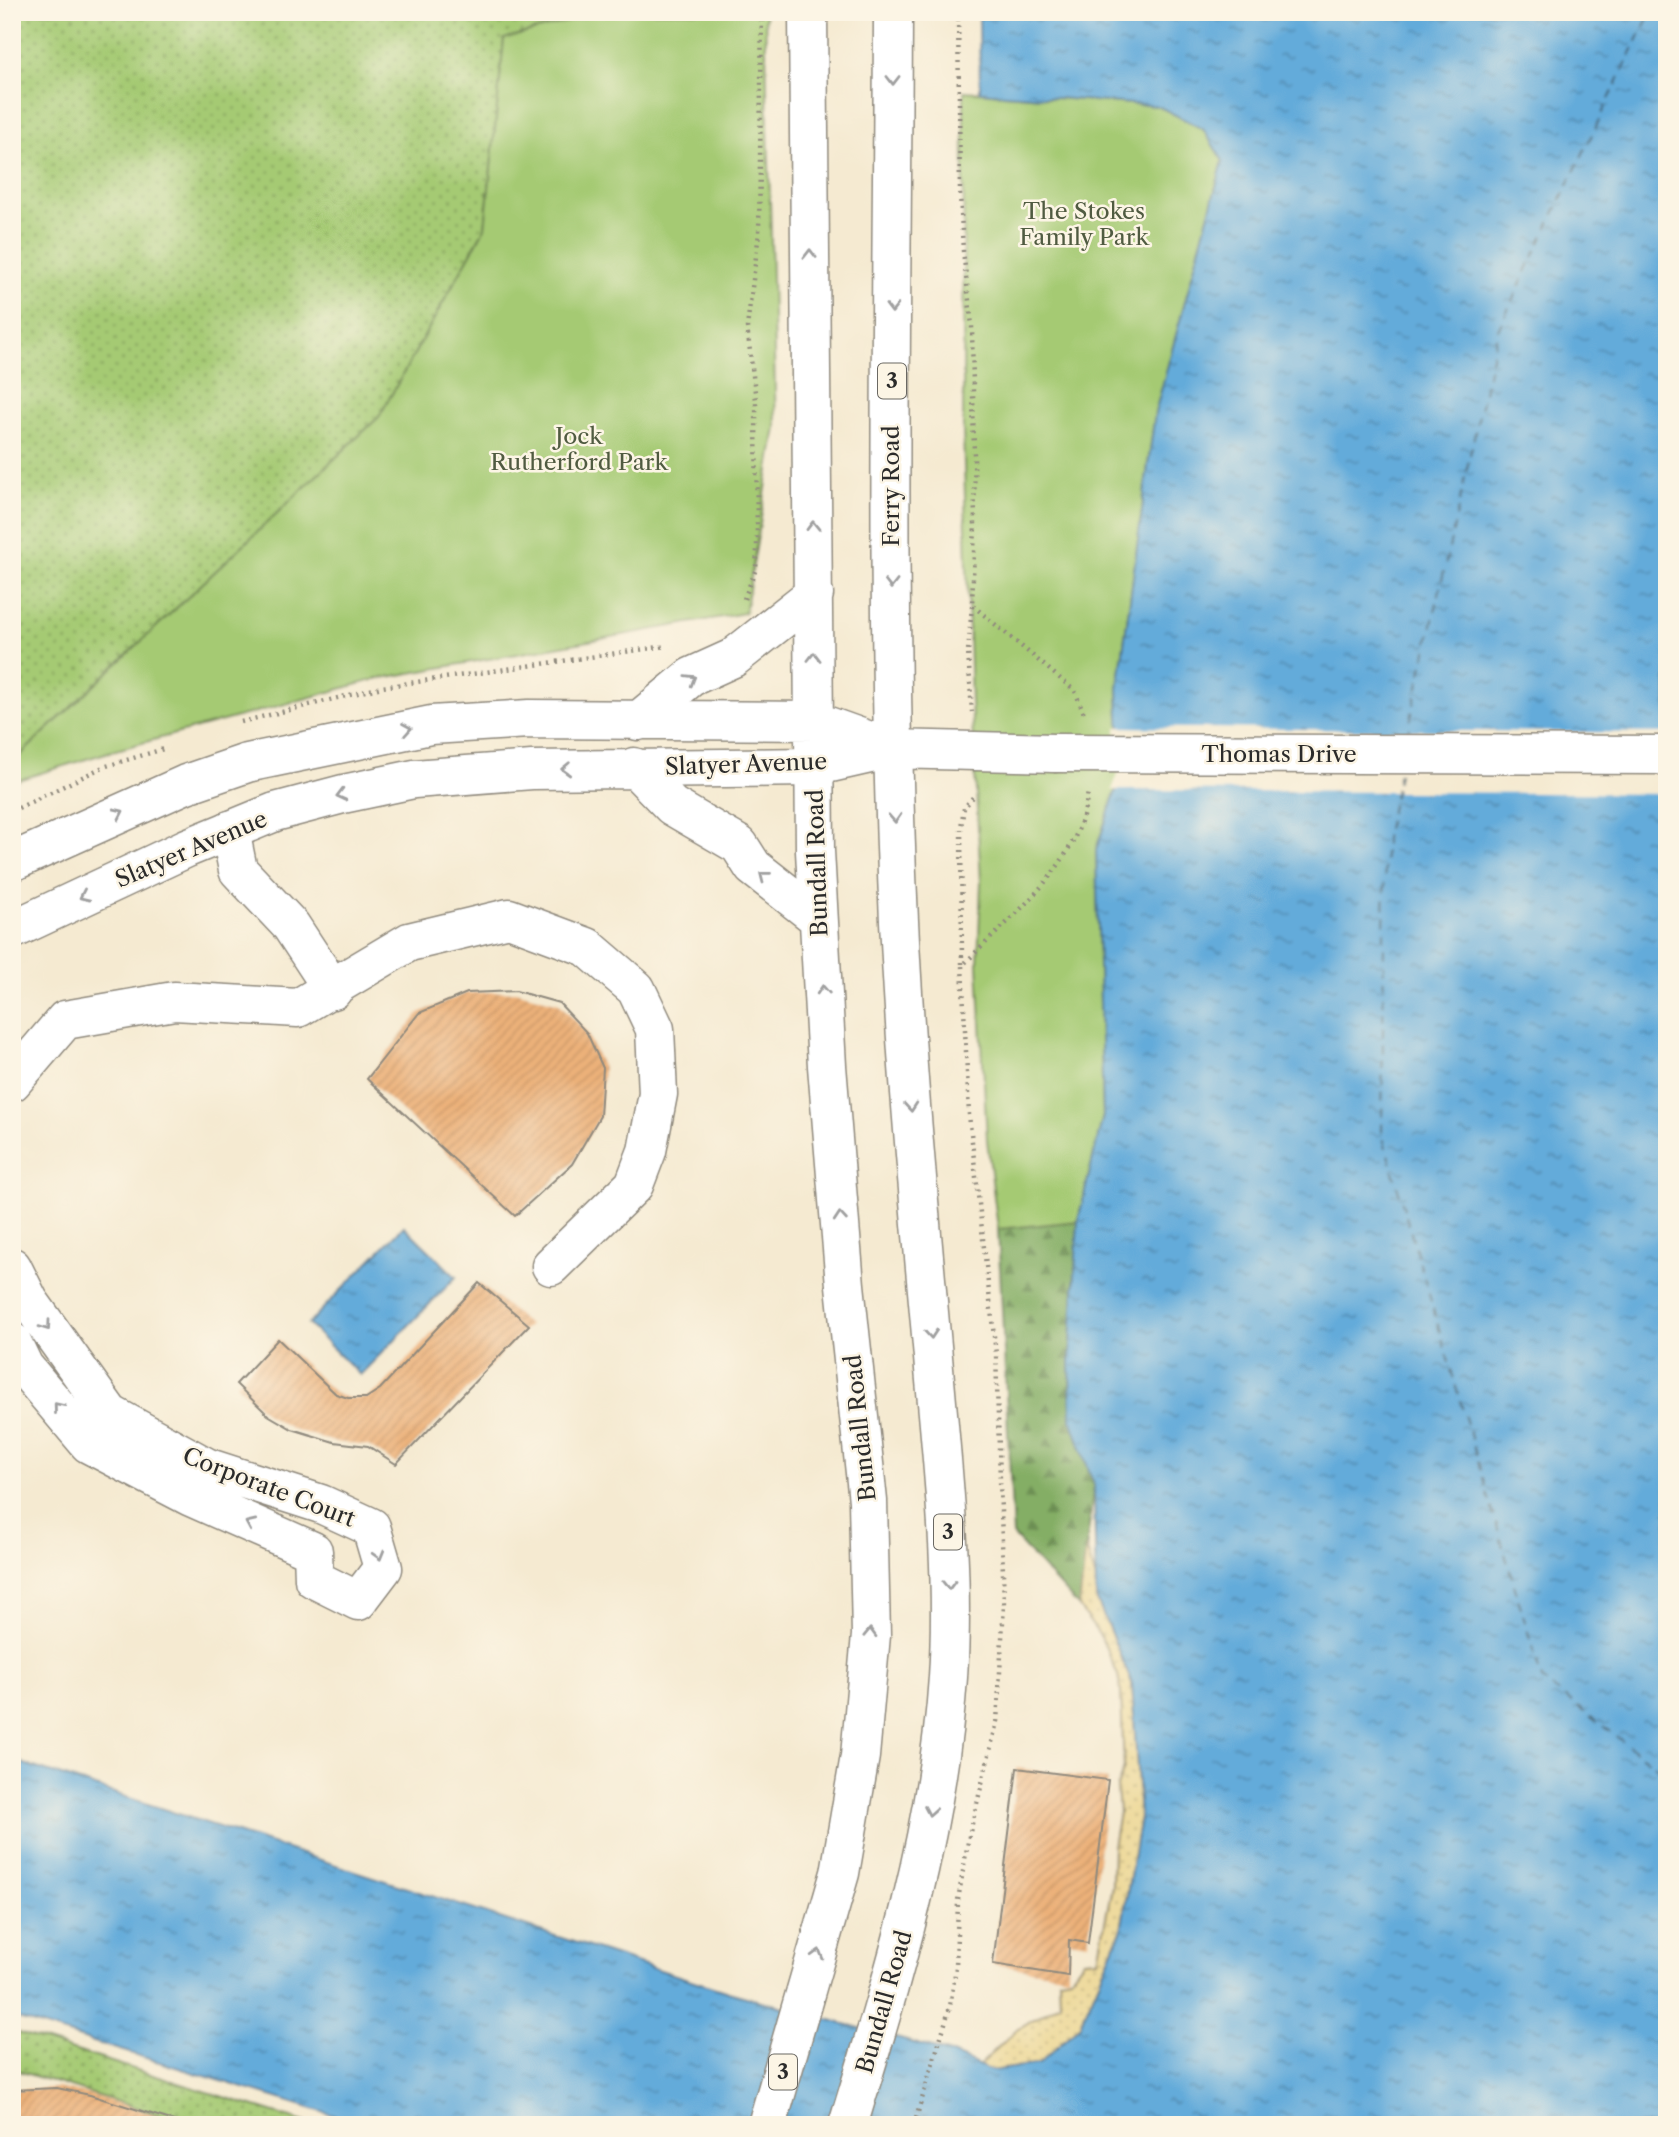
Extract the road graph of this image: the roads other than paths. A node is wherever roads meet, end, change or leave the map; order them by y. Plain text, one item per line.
1 (808, 12) edge
2 (893, 12) edge
3 (814, 594) junction
4 (638, 721) junction
5 (814, 721) junction
6 (892, 750) junction
7 (1667, 755) edge
8 (634, 767) junction
9 (813, 767) junction
10 (230, 830) junction
11 (12, 862) edge
12 (818, 918) junction
13 (12, 930) edge
14 (333, 990) junction
15 (12, 1082) edge
16 (551, 1266) dead end
17 (12, 1267) edge
18 (16, 1358) edge
19 (767, 2125) edge
20 (848, 2125) edge

3 -> 1 main road, 3
2 -> 6 main road, Ferry Road / 3
4 -> 3 main road
5 -> 3 main road, 3
4 - 5 main road, Slatyer Avenue
11 -> 4 main road, Slatyer Avenue
5 - 6 main road, Slatyer Avenue
5 - 9 main road, Bundall Road / 3
6 - 7 main road, Thomas Drive, bridge
6 - 9 main road, Slatyer Avenue
6 -> 20 main road, Bundall Road / 3
8 - 9 main road, Slatyer Avenue
8 -> 10 main road, Slatyer Avenue
12 -> 8 main road
9 - 12 main road, Bundall Road / 3
10 -> 13 main road, Slatyer Avenue
10 - 14 main road
19 -> 12 main road, Bundall Road / 3
14 - 15 main road
14 - 16 main road
17 -> 18 main road, Corporate Court

